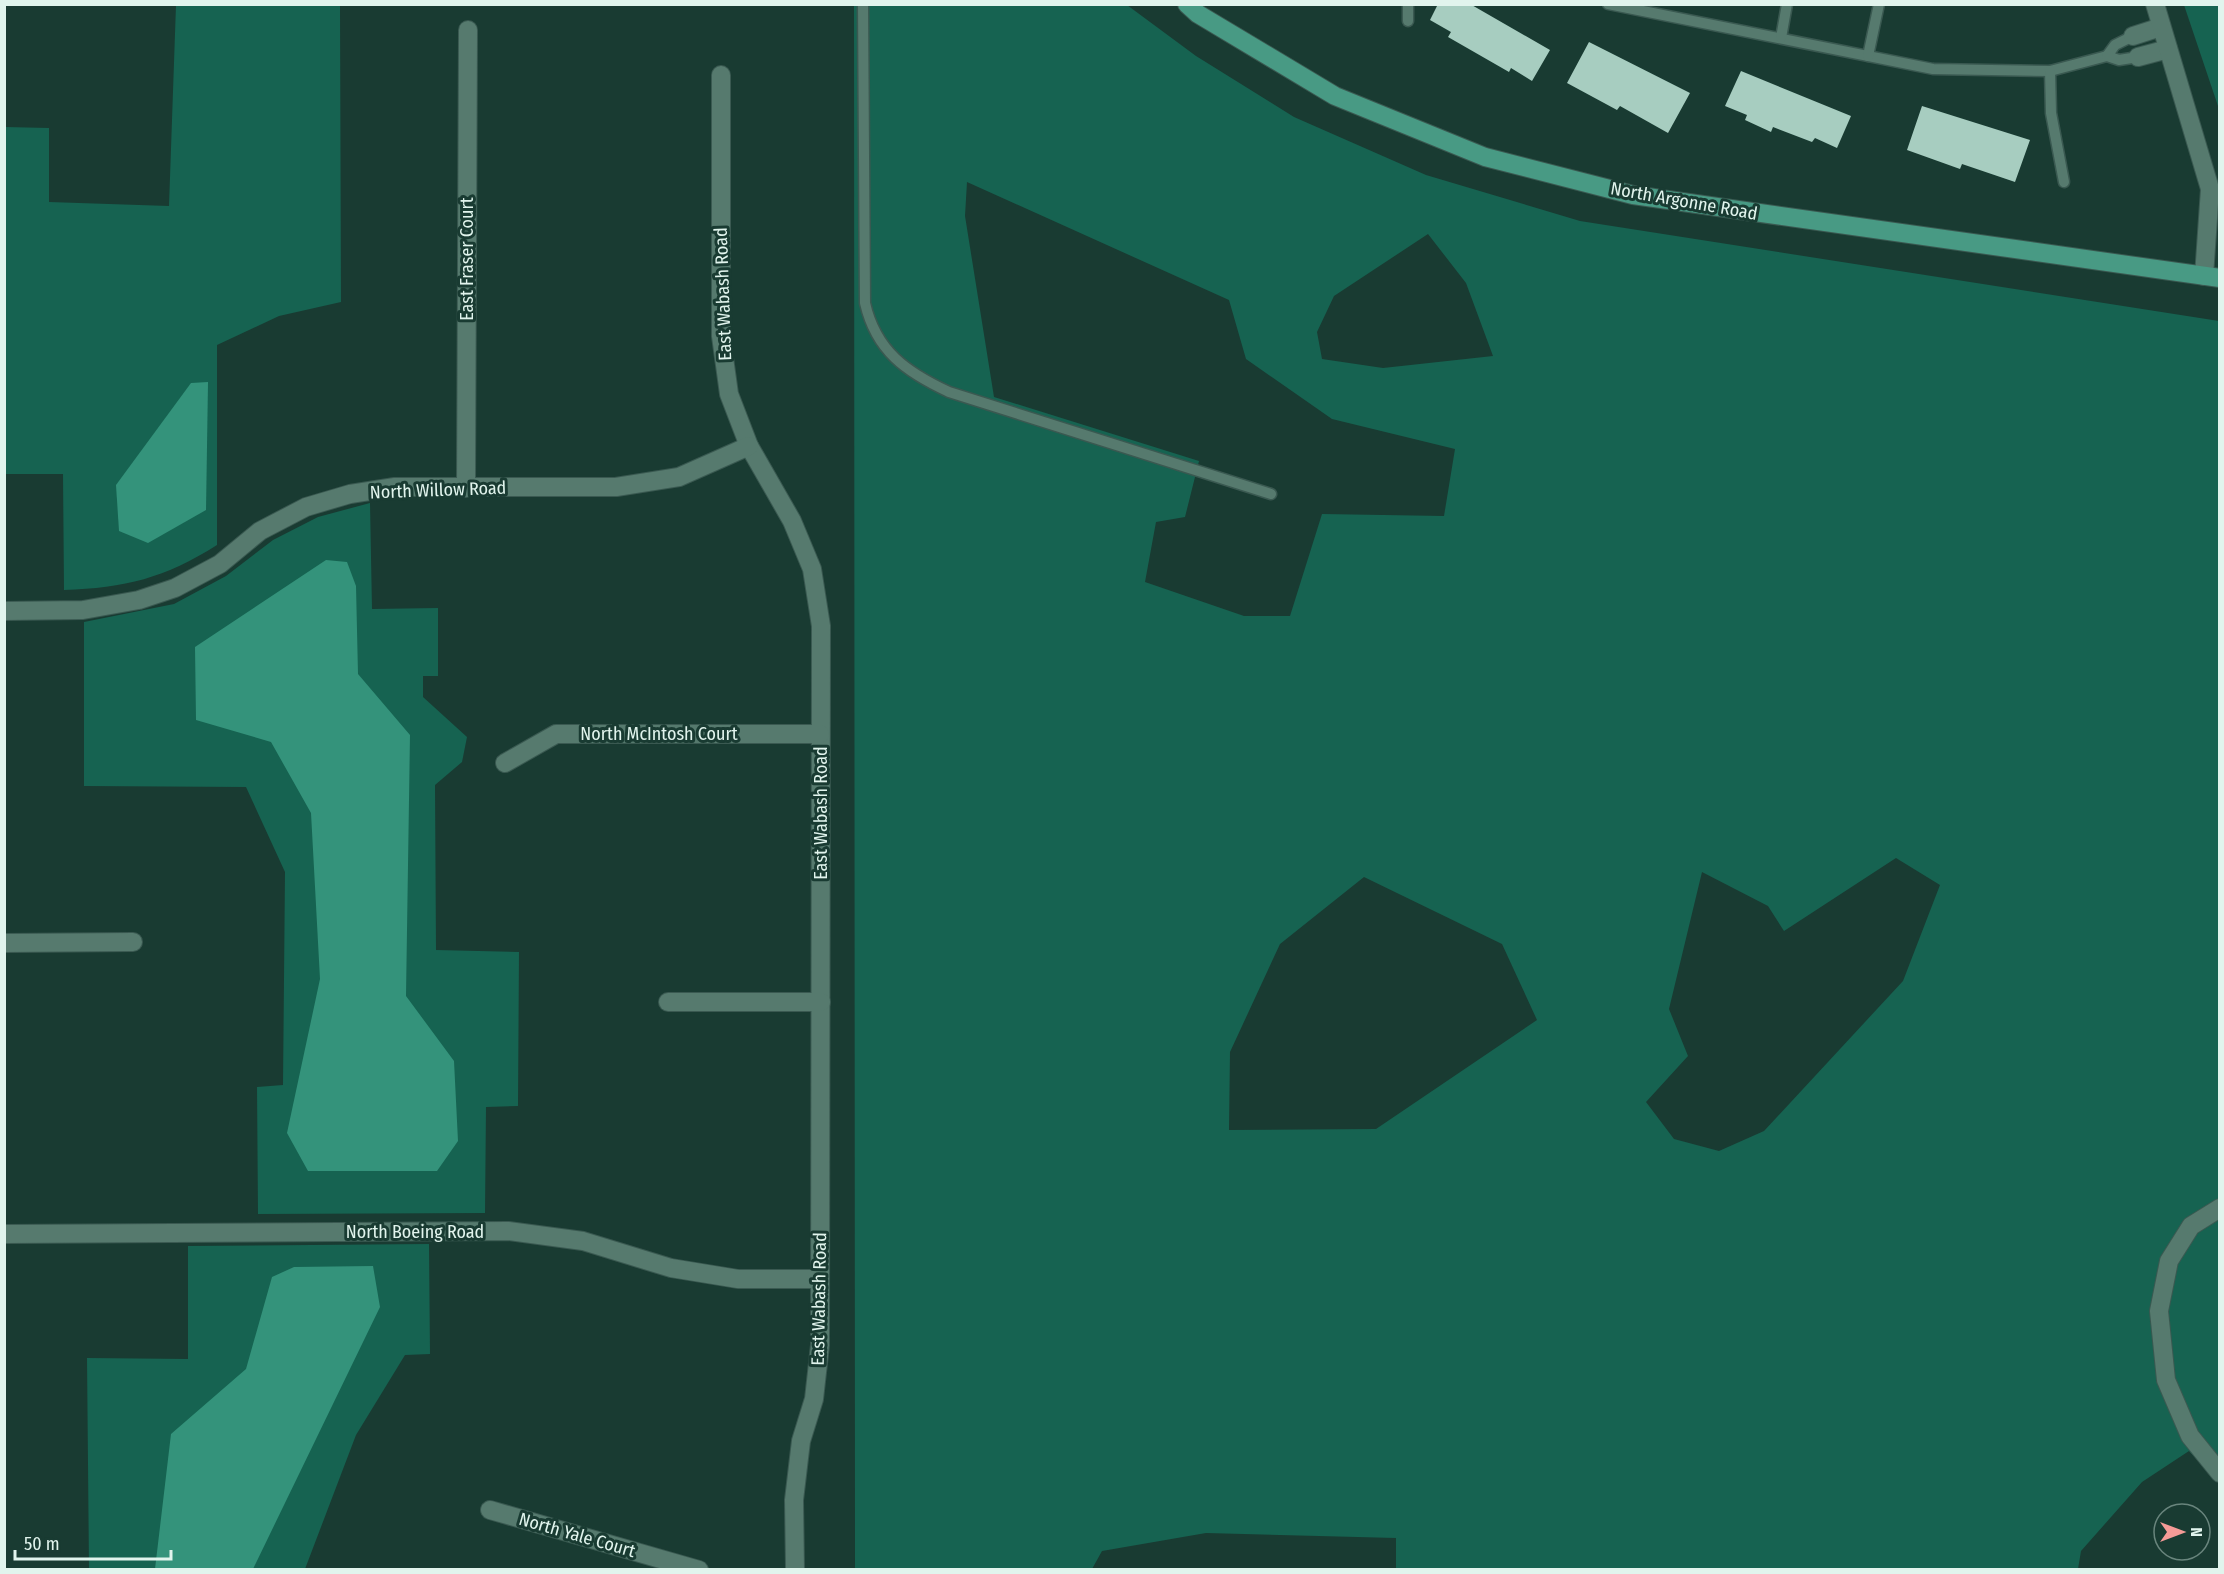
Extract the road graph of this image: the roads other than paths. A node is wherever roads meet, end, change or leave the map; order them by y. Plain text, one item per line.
1 (862, 4) edge
2 (1187, 4) edge
3 (1408, 4) edge
4 (1608, 4) edge
5 (1786, 4) edge
6 (1879, 4) edge
7 (2155, 4) edge
8 (1408, 21) dead end
9 (2161, 27) junction
10 (468, 30) dead end
11 (2133, 36) joint
12 (1780, 38) junction
13 (2168, 49) junction
14 (1868, 56) junction
15 (2107, 56) junction
16 (2139, 57) joint
17 (2050, 70) junction
18 (721, 75) dead end
19 (2064, 182) dead end
20 (2212, 277) edge
21 (749, 446) junction
22 (466, 488) junction
23 (1271, 494) dead end
24 (4, 611) edge
25 (820, 734) junction
26 (505, 763) dead end
27 (133, 942) dead end
28 (4, 943) edge
29 (668, 1002) dead end
30 (821, 1002) junction
31 (2220, 1208) edge
32 (4, 1234) edge
33 (820, 1279) junction
34 (2220, 1473) edge
35 (490, 1510) dead end
36 (699, 1569) edge
37 (795, 1569) edge

1 - 23 lane
2 - 20 main road, North Argonne Road
3 - 8 lane
4 - 12 lane
5 - 12 lane
6 - 14 lane
7 - 9 street
9 - 11 street
9 - 13 street
10 - 22 street, East Fraser Court
11 - 15 lane
12 - 14 lane
13 - 16 street
13 - 20 street
14 - 17 lane
15 - 16 lane
15 - 17 lane
17 - 19 lane
18 - 21 street, East Wabash Road
21 - 22 street, North Willow Road
21 - 25 street, East Wabash Road
22 - 24 street, North Willow Road
25 - 26 street, North McIntosh Court
25 - 30 street, East Wabash Road
27 - 28 street
29 - 30 street
30 - 33 street, East Wabash Road
31 - 34 street
32 - 33 street, North Boeing Road
33 - 37 street, East Wabash Road
35 - 36 street, North Yale Court

